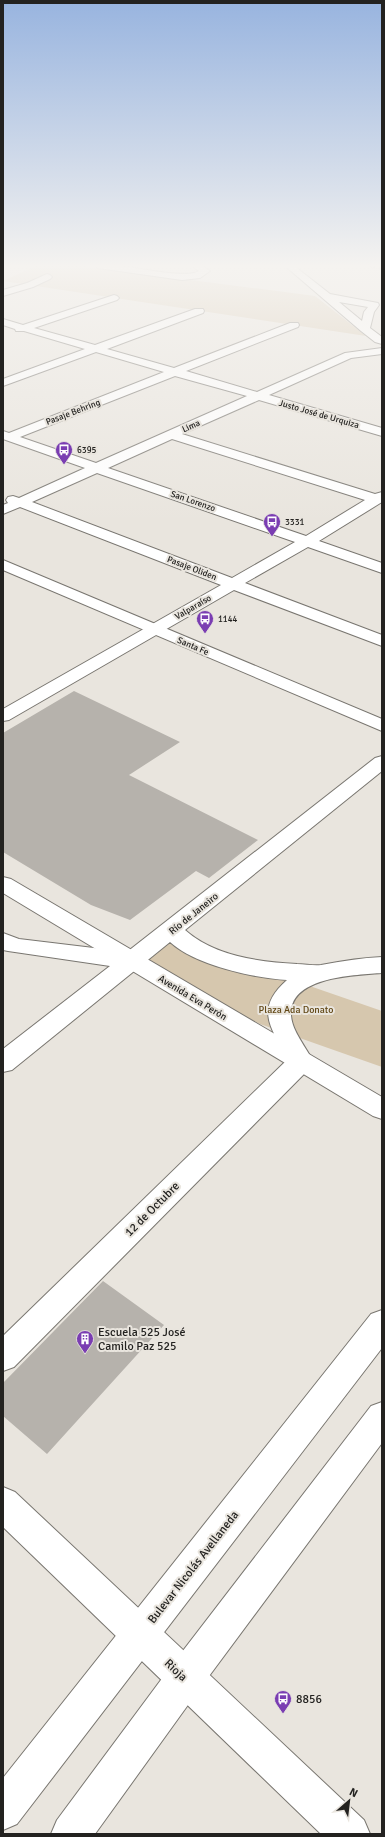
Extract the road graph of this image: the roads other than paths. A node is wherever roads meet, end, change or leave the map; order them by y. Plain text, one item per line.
1 (90, 351) edge
2 (101, 351) edge
3 (228, 351) edge
4 (366, 351) edge
5 (174, 372) junction
6 (3, 383) edge
7 (258, 396) junction
8 (382, 432) edge
9 (172, 435) junction
10 (6, 436) edge
11 (98, 468) junction
12 (3, 496) edge
13 (379, 497) edge
14 (20, 502) junction
15 (3, 510) edge
16 (308, 542) junction
17 (3, 565) edge
18 (382, 568) edge
19 (234, 584) junction
20 (155, 630) junction
21 (382, 641) edge
22 (3, 716) edge
23 (382, 726) edge
24 (382, 762) edge
25 (3, 884) edge
26 (170, 930) junction
27 (3, 941) edge
28 (132, 961) junction
29 (382, 965) edge
30 (320, 973) junction
31 (301, 1061) junction
32 (3, 1063) edge
33 (382, 1109) edge
34 (382, 1324) edge
35 (3, 1357) edge
36 (382, 1417) edge
37 (3, 1504) edge
38 (139, 1635) junction
39 (185, 1678) junction
40 (3, 1810) edge
41 (71, 1834) edge
42 (350, 1834) edge

1 - 6 street
2 - 5 street, Justo José de Urquiza
3 - 5 street, Pasaje Behring
4 - 7 street, Lima
5 - 7 street, Justo José de Urquiza
5 - 10 street, Pasaje Behring
7 - 8 street, Justo José de Urquiza
7 - 9 street, Lima
9 - 11 street, Lima
9 - 13 street
10 - 11 street, San Lorenzo
11 - 14 street, Lima
11 - 16 street, San Lorenzo
12 - 14 street, Pasaje Oliden
13 - 16 street, Valparaíso
14 - 15 street, Lima
14 - 19 street, Pasaje Oliden
16 - 18 street, San Lorenzo
16 - 19 street, Valparaíso
17 - 20 street, Santa Fe
19 - 20 street, Valparaíso
19 - 21 street, Pasaje Oliden
20 - 22 street, Valparaíso
20 - 23 street, Santa Fe
24 - 26 street, Río de Janeiro
25 - 28 street, Avenida Eva Perón
26 - 28 street, Río de Janeiro
26 - 30 street
27 - 28 street
28 - 31 street, Avenida Eva Perón
28 - 32 street, Río de Janeiro
29 - 30 street
30 - 31 street
31 - 33 street, Avenida Eva Perón
31 - 35 street, 12 de Octubre
34 - 38 street, Bulevar Nicolás Avellaneda
36 - 39 street
37 - 38 street, Rioja
38 - 39 street, Rioja
38 - 40 street, Bulevar Nicolás Avellaneda
39 - 41 street
39 - 42 street, Rioja

